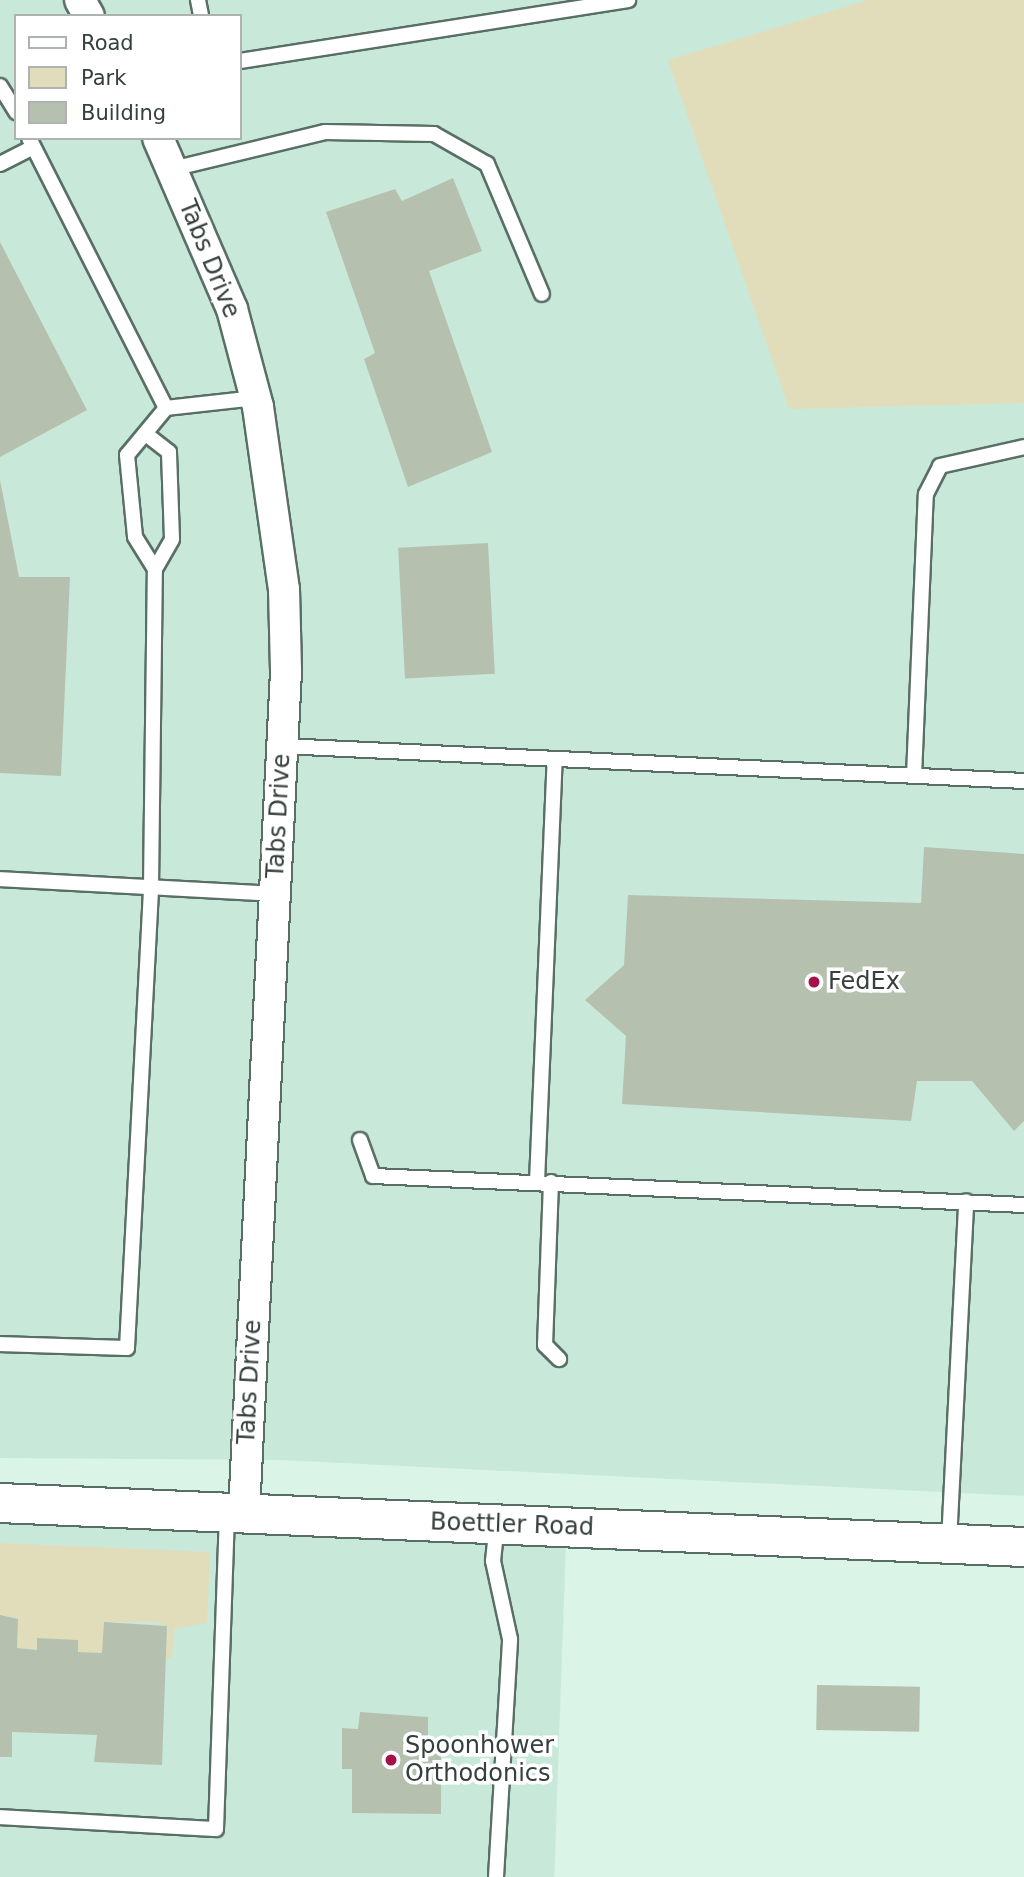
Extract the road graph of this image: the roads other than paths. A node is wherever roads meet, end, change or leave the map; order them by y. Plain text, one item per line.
1 (628, 0) edge
2 (242, 61) edge
3 (0, 86) edge
4 (14, 109) edge
5 (159, 140) edge
6 (31, 143) edge
7 (0, 164) edge
8 (172, 169) junction
9 (542, 293) dead end
10 (255, 398) junction
11 (166, 408) junction
12 (146, 434) junction
13 (1024, 447) edge
14 (155, 569) junction
15 (282, 746) junction
16 (555, 760) junction
17 (914, 776) junction
18 (1024, 780) edge
19 (0, 879) edge
20 (151, 887) junction
21 (275, 894) junction
22 (360, 1140) dead end
23 (544, 1182) junction
24 (966, 1201) junction
25 (1024, 1206) edge
26 (0, 1344) edge
27 (559, 1359) dead end
28 (0, 1503) edge
29 (236, 1513) junction
30 (497, 1524) junction
31 (949, 1543) junction
32 (1024, 1547) edge
33 (0, 1817) edge
34 (496, 1877) edge

1 - 2 lane
3 - 4 lane
5 - 8 street, Tabs Drive
6 - 7 lane
6 - 11 lane
8 - 9 lane
8 - 10 street, Tabs Drive
10 - 11 lane
10 - 15 street, Tabs Drive
11 - 12 lane
12 - 14 lane
12 - 14 lane
13 - 17 lane
14 - 20 lane
15 - 16 lane
15 - 21 street, Tabs Drive
16 - 17 lane
16 - 23 lane
17 - 18 lane
19 - 20 lane
20 - 21 lane
20 - 26 lane
21 - 29 street, Tabs Drive
22 - 23 lane
23 - 24 lane
23 - 27 lane
24 - 25 lane
24 - 31 lane
28 - 29 street, Boettler Road
29 - 30 street, Boettler Road
29 - 33 lane
30 - 31 street, Boettler Road
30 - 34 lane
31 - 32 street, Boettler Road

